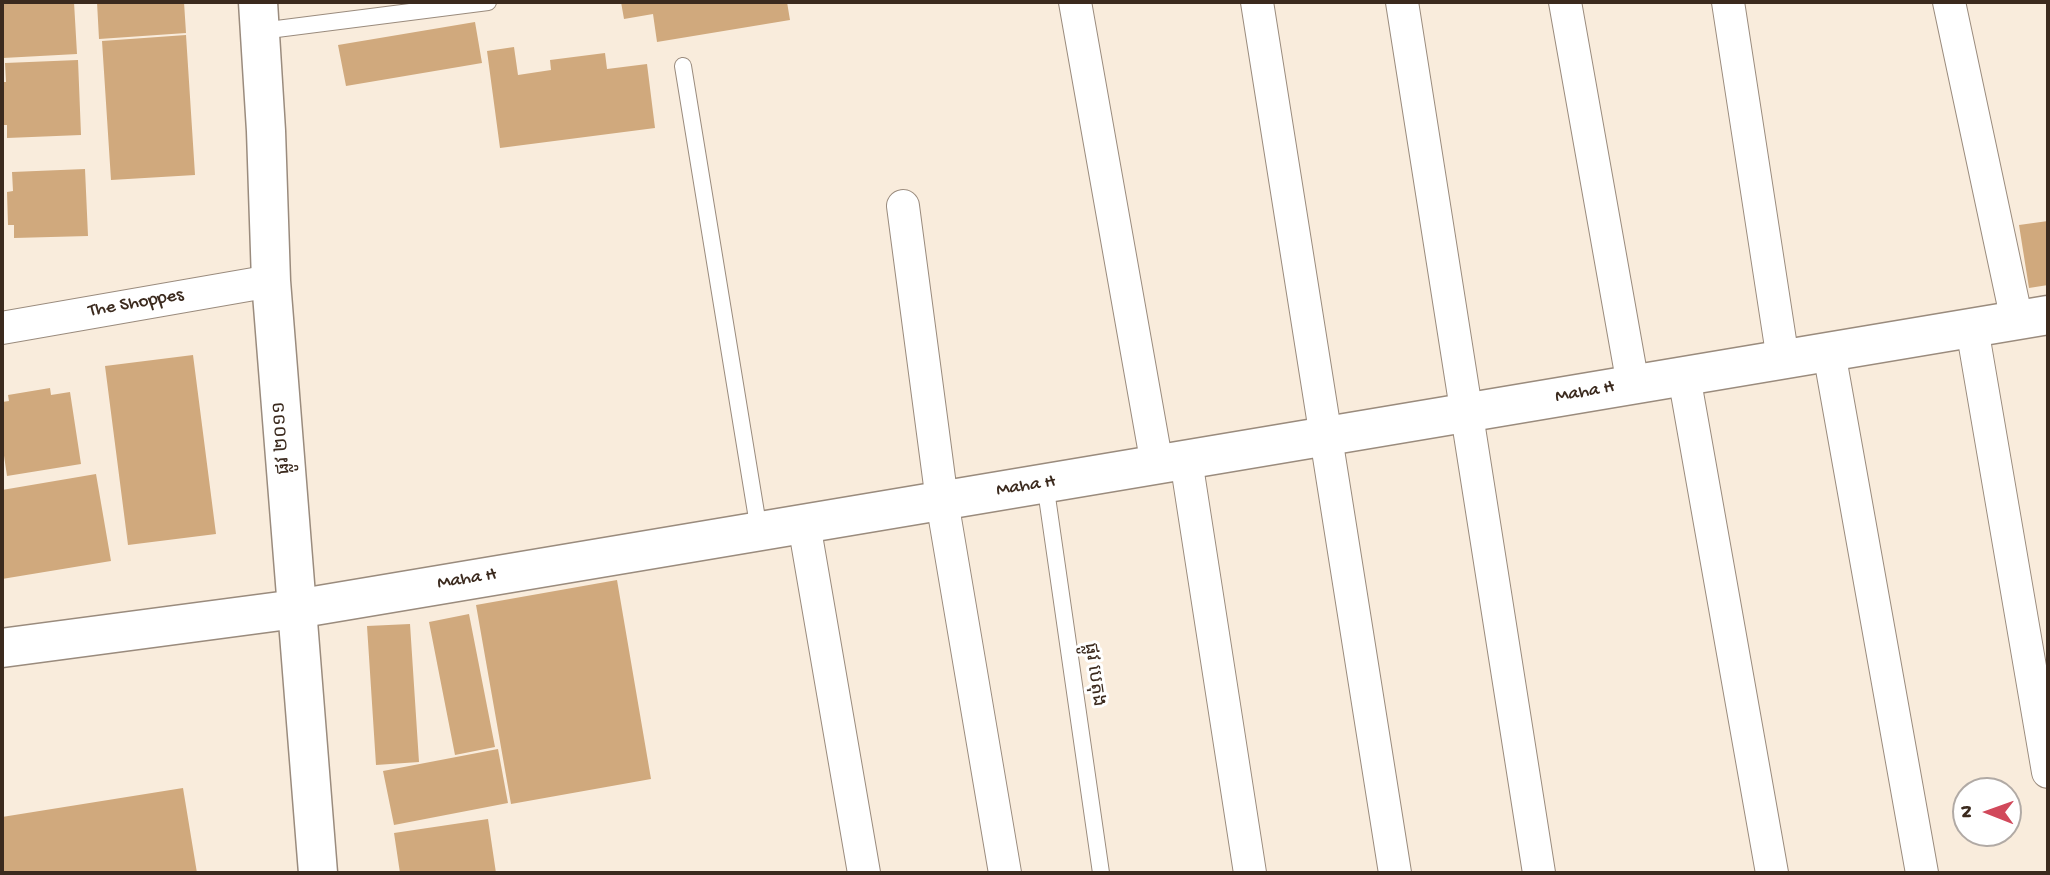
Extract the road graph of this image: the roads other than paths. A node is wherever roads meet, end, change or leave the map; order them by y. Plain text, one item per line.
1 (488, 2) edge
2 (1075, 2) edge
3 (1257, 2) edge
4 (1402, 2) edge
5 (1566, 2) edge
6 (1728, 2) edge
7 (1949, 2) edge
8 (260, 17) edge
9 (683, 66) dead end
10 (903, 206) dead end
11 (271, 281) junction
12 (2033, 318) edge
13 (2, 328) edge
14 (1972, 328) junction
15 (1829, 352) junction
16 (1783, 359) junction
17 (1684, 376) junction
18 (1633, 385) junction
19 (1466, 413) junction
20 (1328, 436) junction
21 (1171, 463) junction
22 (1045, 483) junction
23 (942, 501) junction
24 (804, 524) junction
25 (759, 531) junction
26 (296, 609) junction
27 (2, 649) edge
28 (2048, 772) edge
29 (318, 873) edge
30 (864, 873) edge
31 (1005, 873) edge
32 (1101, 873) edge
33 (1250, 873) edge
34 (1395, 873) edge
35 (1539, 873) edge
36 (1772, 873) edge
37 (1922, 873) edge

1 - 8 lane
2 - 21 street
3 - 20 street
4 - 19 street
5 - 18 street
6 - 16 street
7 - 12 street
8 - 11 street, ផ្លូវ ២០១១
9 - 25 lane
10 - 23 street
11 - 13 street, The Shoppes
11 - 26 street, ផ្លូវ ២០១១
12 - 14 street, Maha H
14 - 15 street, Maha H
14 - 28 street
15 - 16 street, Maha H
15 - 37 street
16 - 17 street, Maha H
17 - 18 street, Maha H
17 - 36 street
18 - 19 street, Maha H
19 - 20 street, Maha H
19 - 35 street
20 - 21 street, Maha H
20 - 34 street
21 - 22 street, Maha H
21 - 33 street
22 - 23 street, Maha H
22 - 32 lane, ផ្លូវ បេតុង
23 - 24 street, Maha H
23 - 31 street
24 - 25 street, Maha H
24 - 30 street
25 - 26 street, Maha H
26 - 27 street, Maha H
26 - 29 street, ផ្លូវ ២០១១

